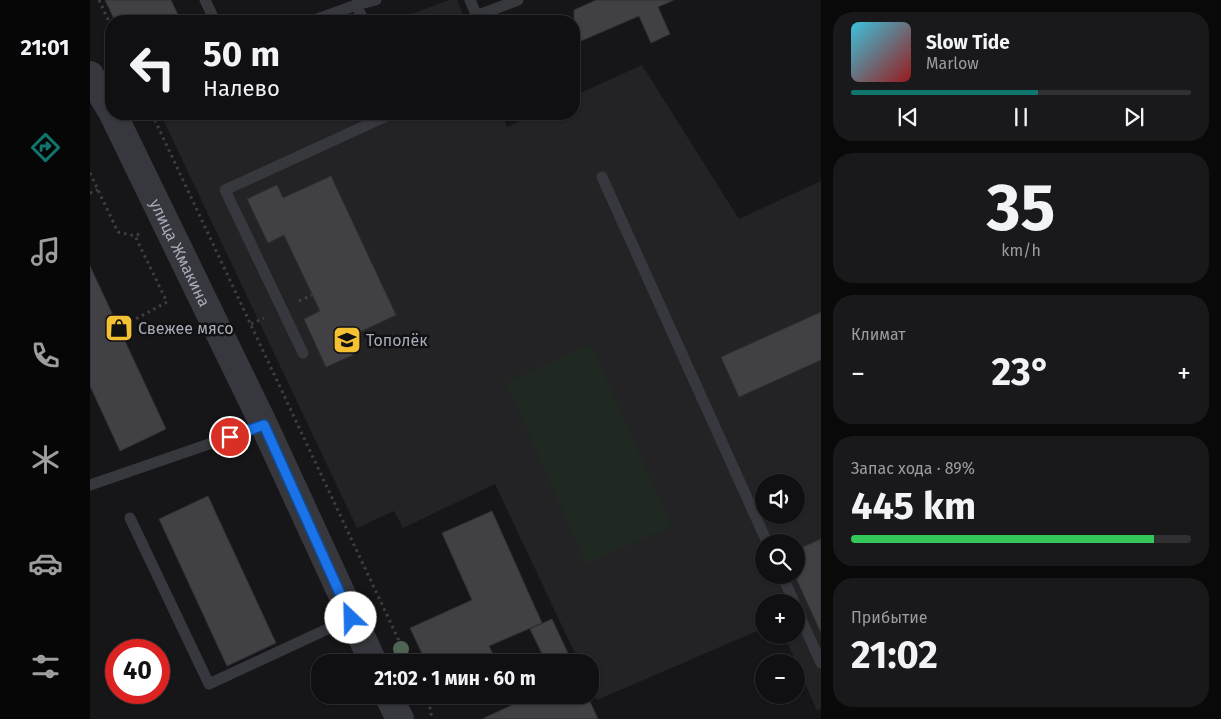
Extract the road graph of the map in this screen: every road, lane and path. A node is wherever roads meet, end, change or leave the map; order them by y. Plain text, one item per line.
1 (99, 0) edge
2 (206, 0) edge
3 (376, 0) edge
4 (470, 0) edge
5 (518, 0) edge
6 (356, 5) junction
7 (106, 15) edge
8 (212, 15) edge
9 (328, 15) edge
10 (361, 15) edge
11 (476, 15) edge
12 (486, 15) edge
13 (90, 75) edge
14 (105, 99) edge
15 (116, 120) edge
16 (155, 120) edge
17 (378, 120) edge
18 (90, 173) edge
19 (602, 177) dead end
20 (98, 190) junction
21 (90, 193) edge
22 (135, 236) dead end
23 (303, 353) dead end
24 (264, 425) junction
25 (90, 484) edge
26 (130, 518) dead end
27 (763, 534) edge
28 (351, 618) junction
29 (805, 628) edge
30 (369, 654) edge
31 (405, 654) edge
32 (821, 663) edge
33 (392, 704) edge
34 (428, 704) edge
35 (400, 719) edge
36 (432, 719) edge

1 - 7 path
2 - 8 lane
3 - 6 lane
4 - 11 lane
5 - 12 lane
6 - 9 lane
6 - 10 lane
13 - 14 street, улица Жмакина
15 - 24 street, улица Жмакина
16 - 31 path
17 - 23 lane
18 - 20 path
19 - 27 lane
20 - 21 path
20 - 22 path
24 - 25 lane
24 - 28 street, улица Жмакина
26 - 28 lane
28 - 30 street, улица Жмакина
29 - 32 lane
33 - 35 street
34 - 36 path

